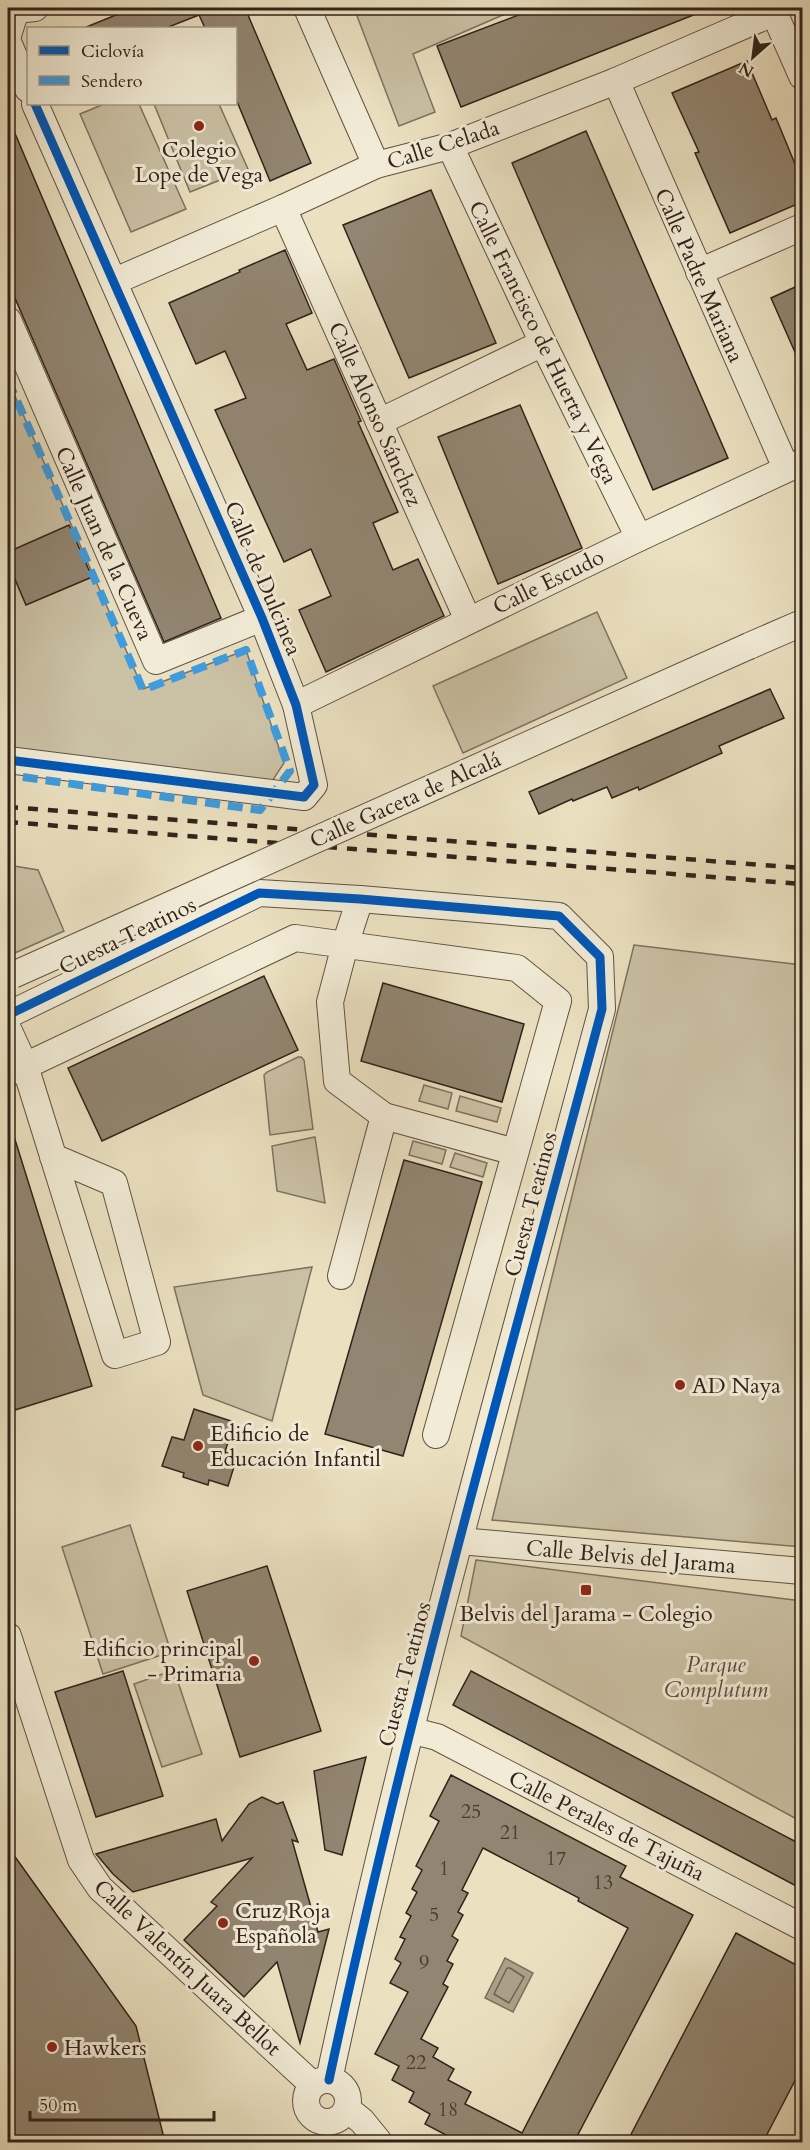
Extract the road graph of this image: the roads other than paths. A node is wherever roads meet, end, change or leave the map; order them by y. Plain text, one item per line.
1 (34, 8) edge
2 (306, 8) edge
3 (773, 10) edge
4 (8, 45) edge
5 (802, 76) edge
6 (616, 81) junction
7 (27, 87) edge
8 (35, 105) edge
9 (450, 146) junction
10 (376, 165) junction
11 (283, 208) junction
12 (802, 227) edge
13 (699, 272) junction
14 (115, 281) junction
15 (8, 320) edge
16 (543, 343) junction
17 (379, 422) junction
18 (794, 465) edge
19 (639, 538) junction
20 (262, 618) junction
21 (468, 620) junction
22 (802, 623) edge
23 (296, 705) junction
24 (8, 760) edge
25 (360, 899) junction
26 (345, 945) junction
27 (10, 976) edge
28 (8, 1015) edge
29 (8, 1029) edge
30 (16, 1070) edge
31 (384, 1116) junction
32 (514, 1152) junction
33 (54, 1157) junction
34 (341, 1276) dead end
35 (436, 1436) dead end
36 (460, 1540) junction
37 (802, 1571) edge
38 (8, 1636) edge
39 (409, 1730) junction
40 (802, 1927) edge
41 (321, 2083) junction
42 (347, 2109) junction
43 (317, 2132) edge
44 (379, 2142) edge

1 - 4 street
2 - 10 street
3 - 5 street
3 - 6 street, Calle Celada
4 - 7 street
6 - 9 street, Calle Celada
6 - 13 street, Calle Padre Mariana
8 - 14 street, Calle de Dulcinea
9 - 10 street, Calle Celada
9 - 16 street, Calle Francisco de Huerta y Vega
10 - 11 street, Calle Celada
11 - 14 street, Calle Celada
11 - 17 street, Calle Alonso Sánchez
12 - 13 street
13 - 18 street, Calle Padre Mariana
14 - 20 street, Calle de Dulcinea
15 - 20 street, Calle Juan de la Cueva
16 - 17 street
16 - 19 street, Calle Francisco de Huerta y Vega
17 - 21 street, Calle Alonso Sánchez
18 - 19 street, Calle Escudo
19 - 21 street, Calle Escudo
20 - 23 street, Calle de Dulcinea
21 - 23 street, Calle Escudo
22 - 27 street, Calle Gaceta de Alcalá, bridge
23 - 24 street, Calle de Dulcinea
25 - 26 street
25 - 28 street, Cuesta Teatinos
25 - 36 street, Cuesta Teatinos
26 - 30 street
26 - 31 street
26 - 32 street
29 - 30 street
30 - 33 street
31 - 32 street
31 - 34 street
32 - 35 street
33 - 33 street
36 - 37 street, Calle Belvis del Jarama
36 - 39 street, Cuesta Teatinos
38 - 41 street, Calle Valentín Juara Bellot
39 - 40 street, Calle Perales de Tajuña
39 - 41 street, Cuesta Teatinos
41 - 42 street
41 - 43 street
42 - 43 street
42 - 44 street

